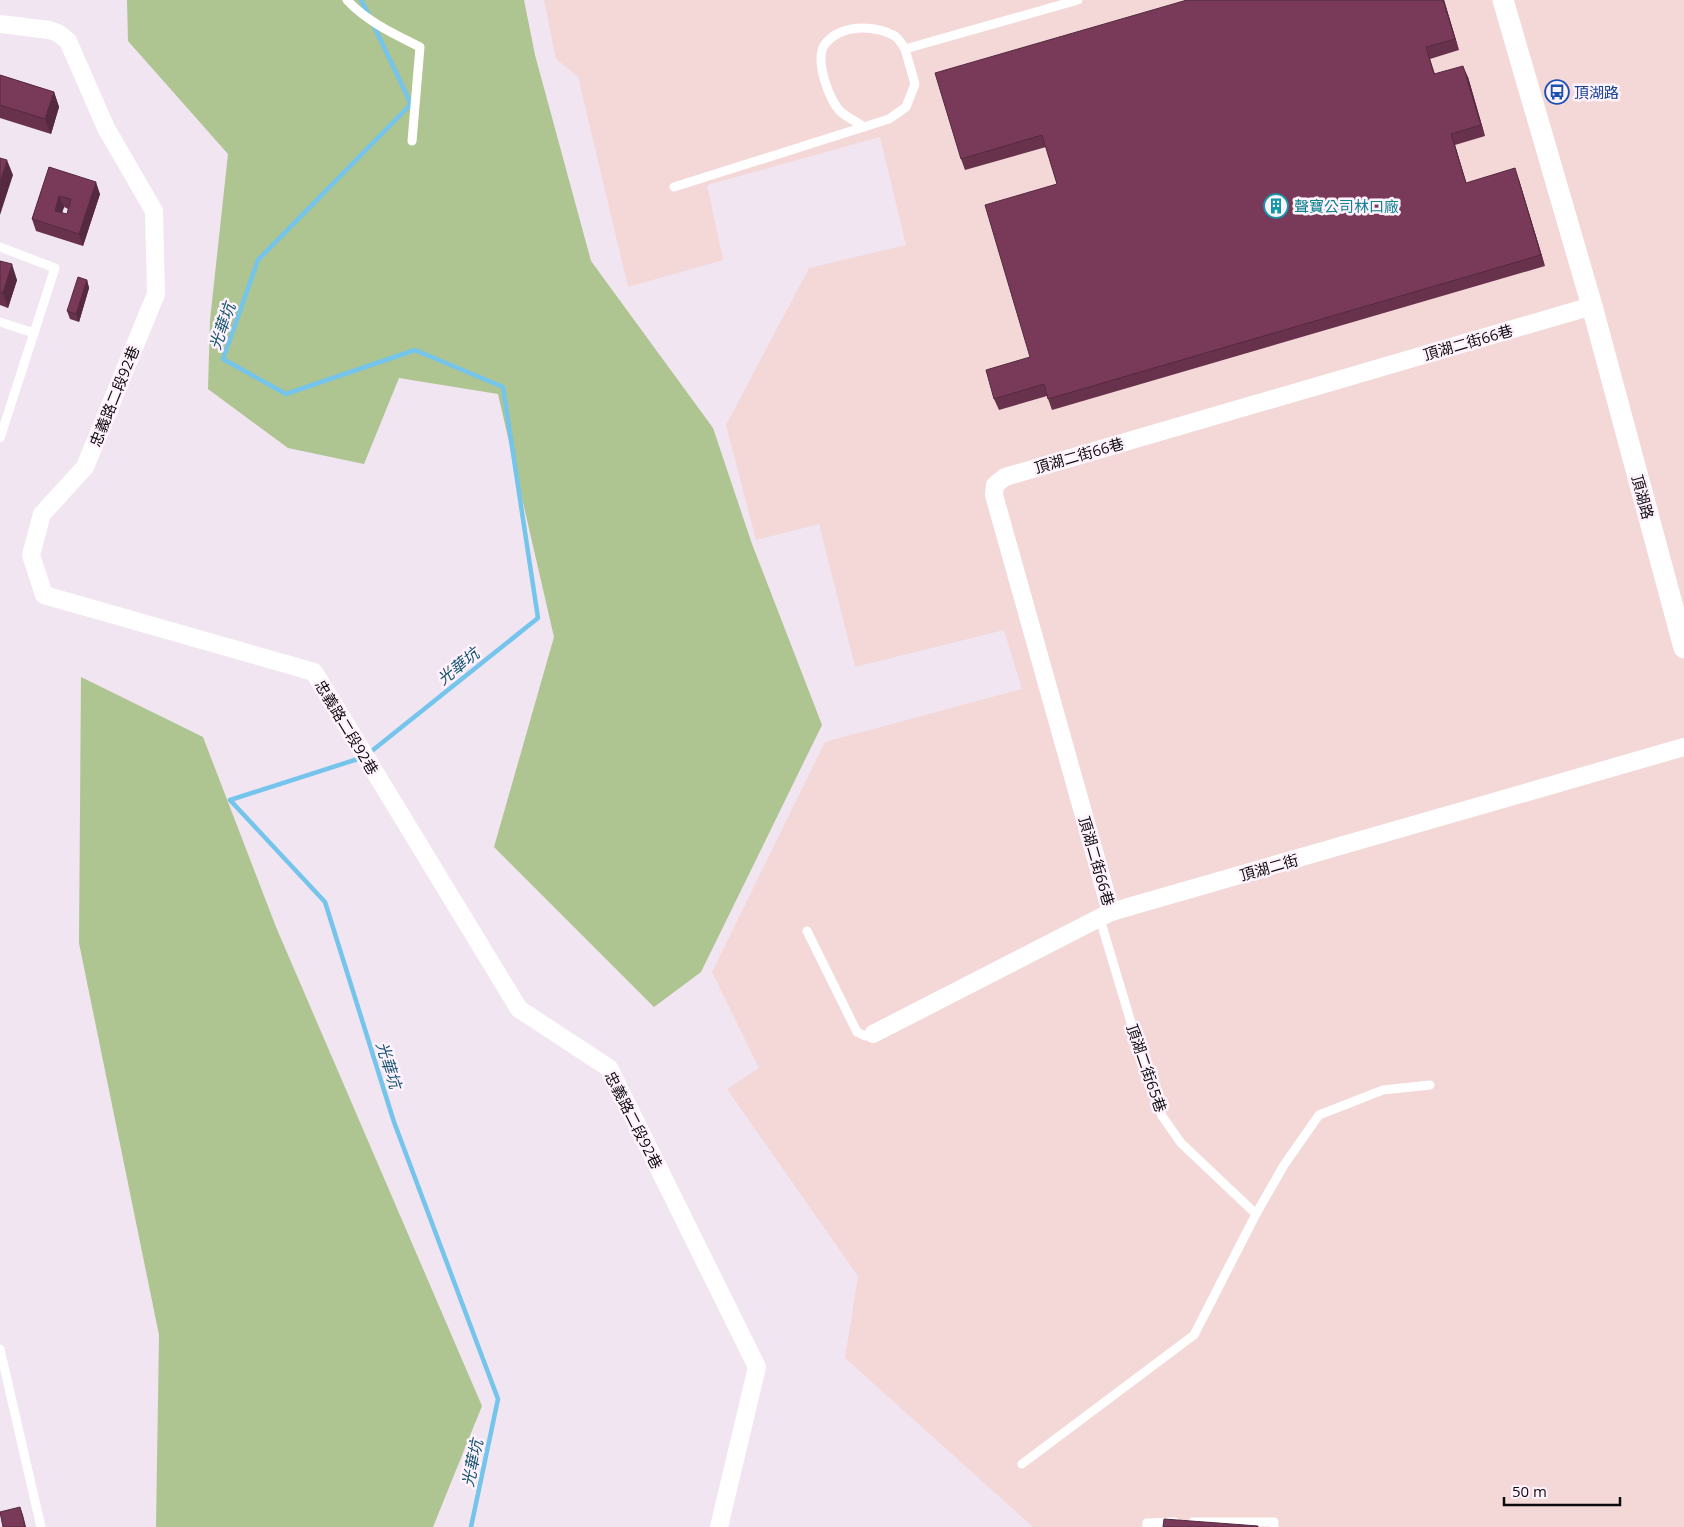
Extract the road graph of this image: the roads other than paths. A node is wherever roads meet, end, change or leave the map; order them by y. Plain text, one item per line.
1 (347, 0) edge
2 (1078, 0) edge
3 (1503, 0) edge
4 (0, 24) edge
5 (906, 49) junction
6 (864, 127) junction
7 (412, 141) dead end
8 (674, 187) dead end
9 (0, 247) edge
10 (1592, 306) junction
11 (0, 322) edge
12 (34, 334) junction
13 (0, 438) edge
14 (1684, 648) edge
15 (1684, 747) edge
16 (1106, 916) junction
17 (807, 931) dead end
18 (873, 1034) joint
19 (1430, 1085) dead end
20 (1256, 1214) junction
21 (0, 1349) edge
22 (1022, 1464) dead end
23 (41, 1527) edge
24 (719, 1527) edge
25 (1147, 1527) edge
26 (1274, 1527) edge

1 - 7 lane
2 - 5 lane
3 - 10 street, 頂湖路
4 - 24 street, 忠義路二段92巷
5 - 6 lane
5 - 6 lane
6 - 8 lane
9 - 12 lane
10 - 14 street, 頂湖路
10 - 16 street, 頂湖二街66巷
11 - 12 lane
12 - 13 lane
15 - 16 street, 頂湖二街
16 - 18 street, 頂湖二街
16 - 20 lane, 頂湖二街65巷
17 - 18 lane
19 - 20 lane
20 - 22 lane
21 - 23 lane
25 - 26 lane

